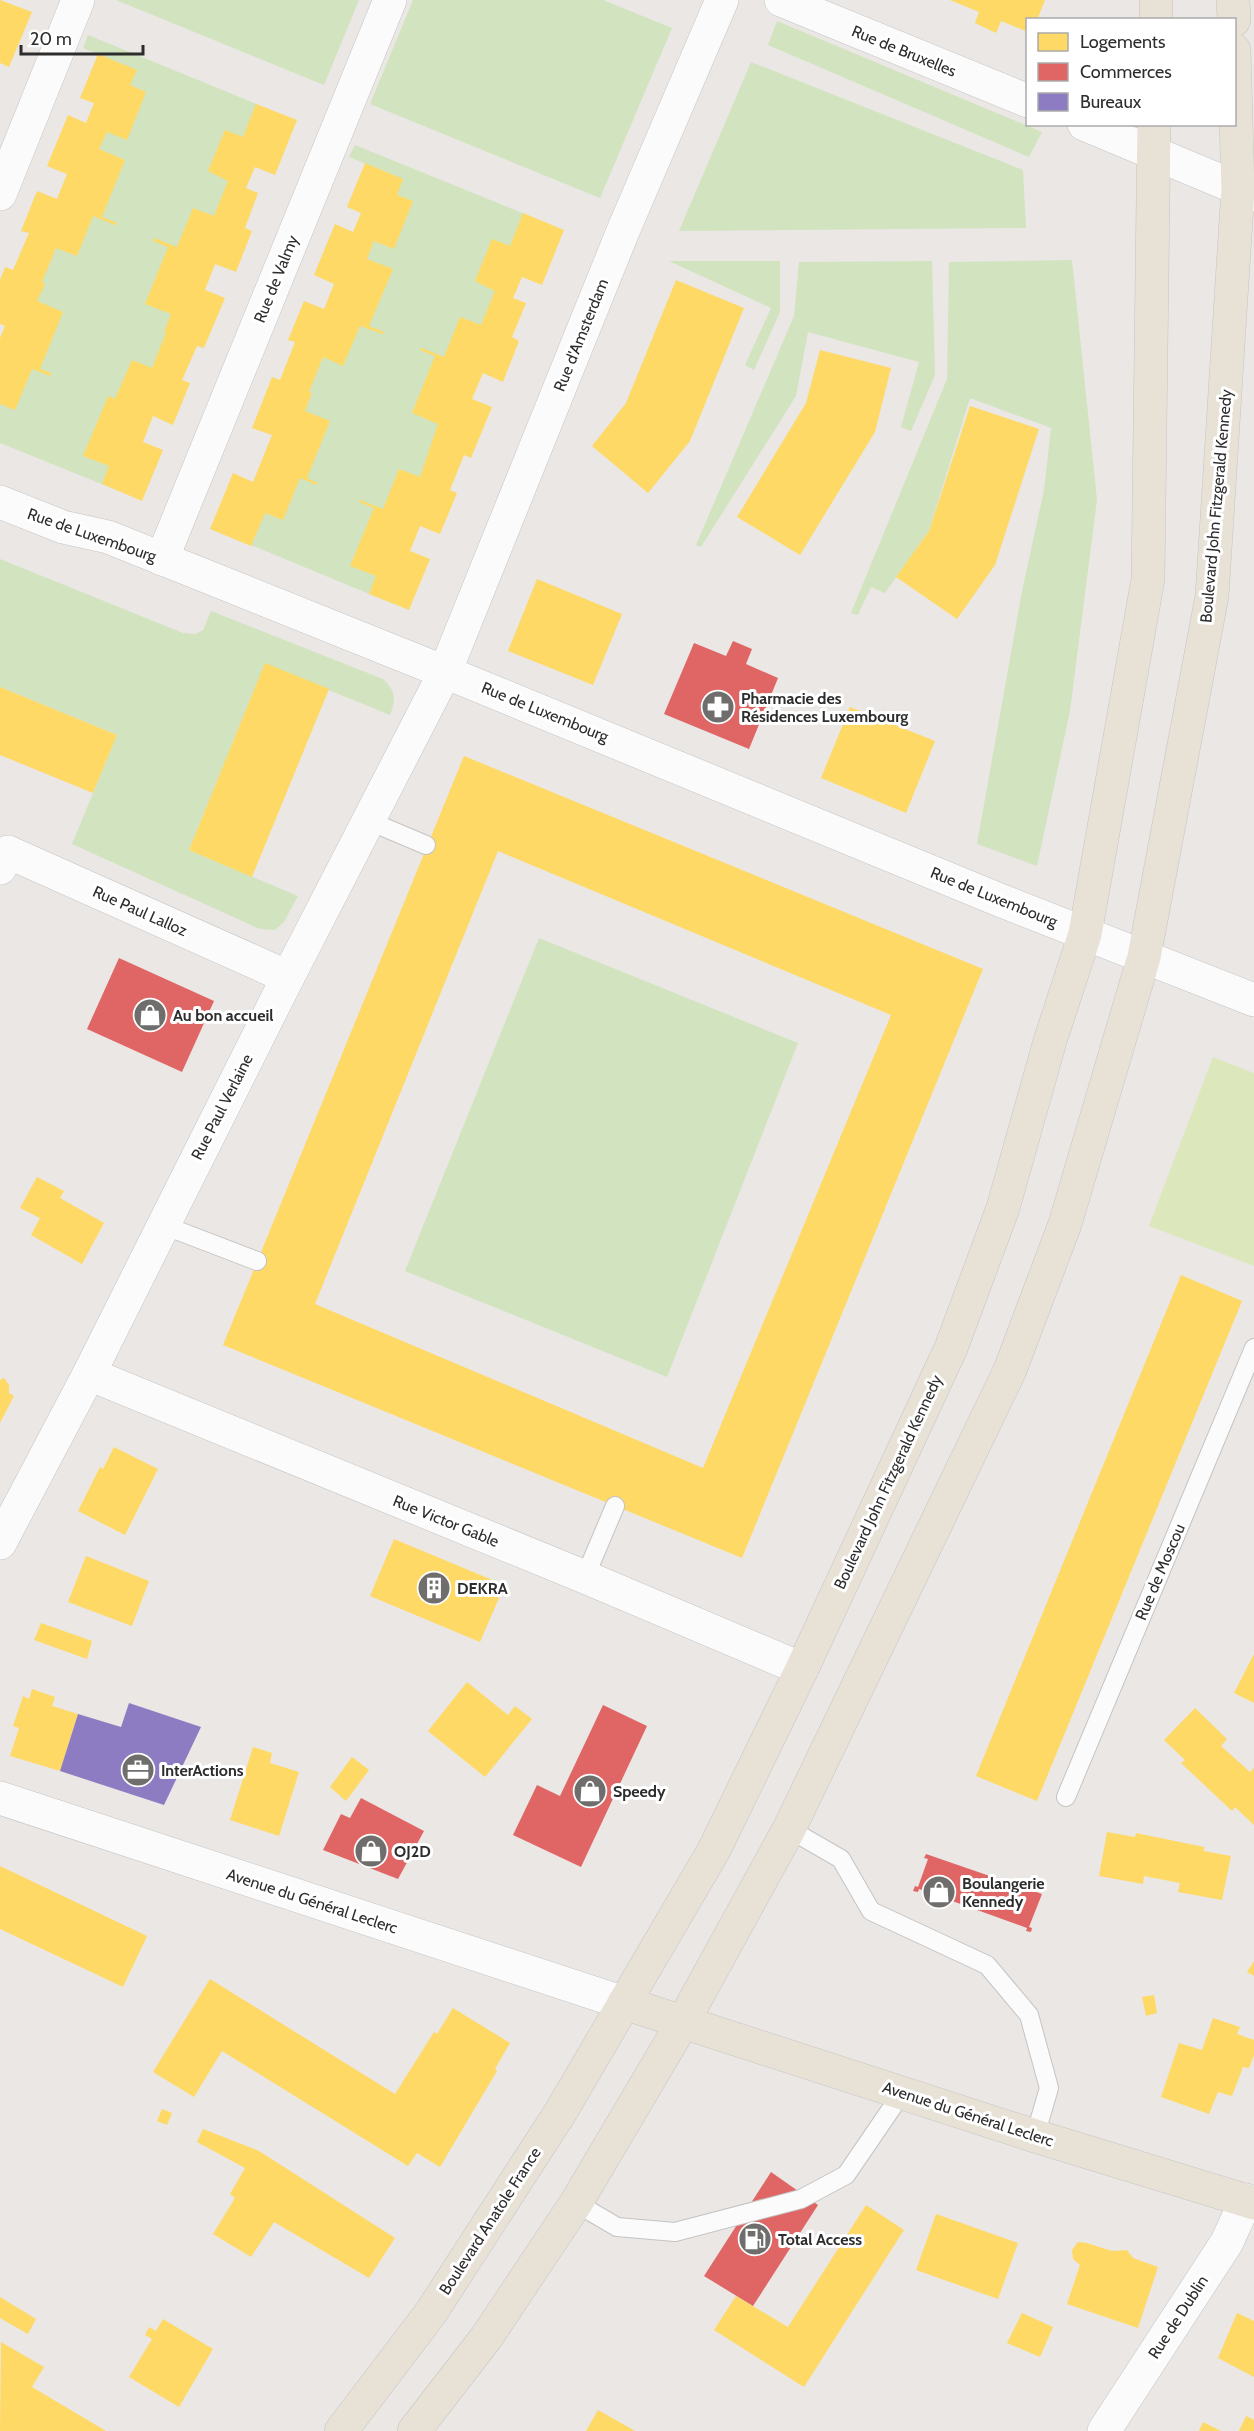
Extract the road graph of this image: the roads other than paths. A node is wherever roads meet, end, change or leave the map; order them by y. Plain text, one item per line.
1 (78, 0) edge
2 (390, 0) edge
3 (722, 0) edge
4 (781, 0) edge
5 (1156, 0) edge
6 (1233, 0) edge
7 (1156, 18) edge
8 (1234, 18) edge
9 (1236, 74) edge
10 (1026, 100) edge
11 (1093, 126) edge
12 (1154, 139) edge
13 (1246, 192) edge
14 (0, 194) edge
15 (0, 502) edge
16 (162, 559) junction
17 (445, 672) junction
18 (369, 821) junction
19 (426, 845) dead end
20 (0, 868) edge
21 (1085, 934) junction
22 (1144, 957) junction
23 (288, 977) junction
24 (1254, 1000) edge
25 (163, 1226) junction
26 (257, 1261) dead end
27 (1254, 1348) edge
28 (89, 1374) junction
29 (615, 1506) dead end
30 (0, 1543) edge
31 (585, 1577) junction
32 (802, 1669) junction
33 (1066, 1797) dead end
34 (0, 1798) edge
35 (789, 1829) junction
36 (624, 2003) junction
37 (683, 2022) junction
38 (902, 2093) junction
39 (1035, 2136) junction
40 (1250, 2202) edge
41 (576, 2203) junction
42 (341, 2431) edge
43 (414, 2431) edge
44 (1104, 2431) edge

1 - 14 street
2 - 16 street, Rue de Valmy
3 - 17 street, Rue d'Amsterdam
4 - 10 street, Rue de Bruxelles
5 - 7 main road
6 - 8 main road
9 - 13 main road, Boulevard John Fitzgerald Kennedy
11 - 12 street
12 - 13 street
12 - 21 main road, Boulevard John Fitzgerald Kennedy
13 - 22 main road, Boulevard John Fitzgerald Kennedy
15 - 16 street, Rue de Luxembourg
16 - 17 street, Rue de Luxembourg
17 - 18 street, Rue Paul Verlaine
17 - 21 street, Rue de Luxembourg
18 - 19 lane
18 - 23 street, Rue Paul Verlaine
20 - 23 street, Rue Paul Lalloz
21 - 22 street
21 - 32 main road, Boulevard John Fitzgerald Kennedy
22 - 24 street
22 - 35 main road, Boulevard John Fitzgerald Kennedy
23 - 25 street, Rue Paul Verlaine
25 - 26 lane
25 - 28 street, Rue Paul Verlaine
27 - 33 lane, Rue de Moscou
28 - 30 street, Rue Paul Verlaine
28 - 31 street, Rue Victor Gable
29 - 31 lane
31 - 32 street, Rue Victor Gable
32 - 36 main road, Boulevard John Fitzgerald Kennedy
34 - 36 street, Avenue du Général Leclerc
35 - 37 main road, Boulevard John Fitzgerald Kennedy
35 - 39 lane
36 - 37 main road, Avenue du Général Leclerc
36 - 42 main road, Boulevard Anatole France
37 - 38 main road, Avenue du Général Leclerc
37 - 41 main road
38 - 39 main road, Avenue du Général Leclerc
38 - 41 lane
39 - 40 main road, Avenue du Général Leclerc
40 - 44 street, Rue de Dublin
41 - 43 main road

